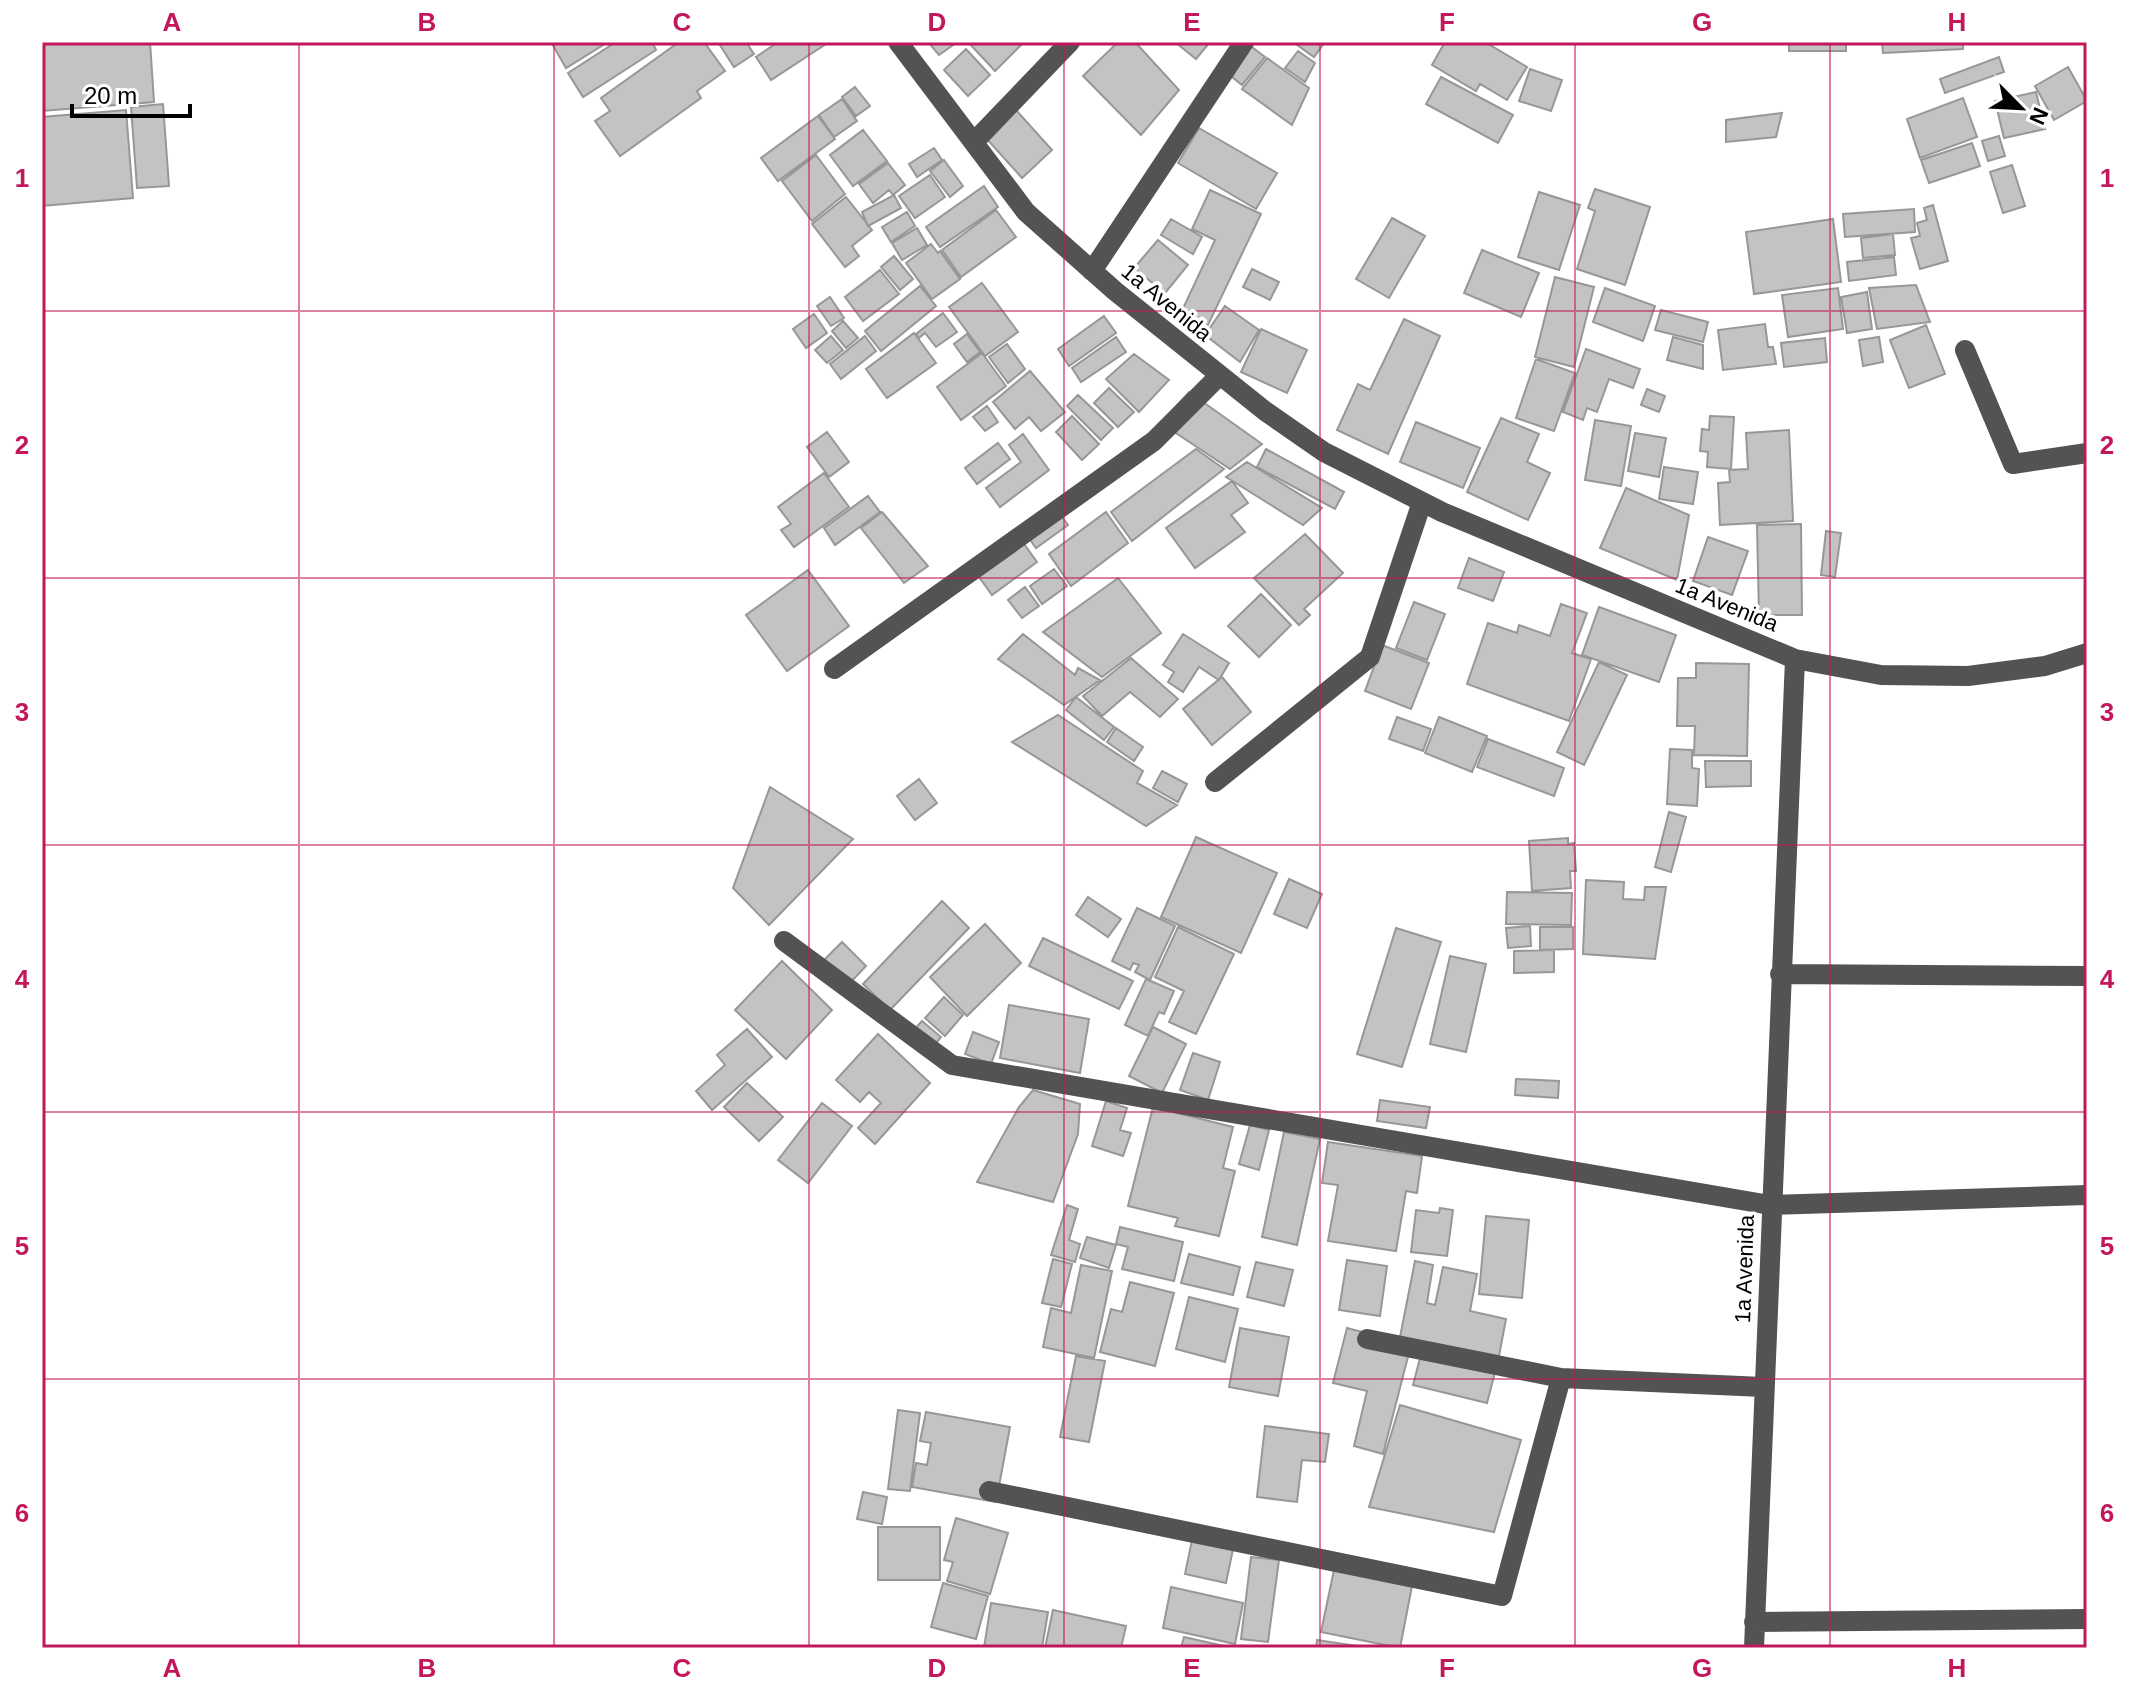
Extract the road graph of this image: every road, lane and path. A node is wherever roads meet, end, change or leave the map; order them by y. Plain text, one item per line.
1 (898, 42) edge
2 (1070, 42) edge
3 (1244, 42) edge
4 (974, 142) junction
5 (1092, 271) junction
6 (1965, 350) dead end
7 (1220, 375) junction
8 (2087, 453) edge
9 (1422, 502) junction
10 (2087, 653) edge
11 (1795, 659) junction
12 (834, 669) dead end
13 (1215, 782) dead end
14 (784, 941) dead end
15 (1780, 974) junction
16 (2087, 976) edge
17 (2087, 1195) edge
18 (1770, 1205) junction
19 (1367, 1339) dead end
20 (1561, 1378) junction
21 (1763, 1387) junction
22 (989, 1491) dead end
23 (2087, 1619) edge
24 (1754, 1622) junction
25 (1754, 1648) edge

1 - 4 street, 1a Avenida
2 - 4 street
3 - 5 street
4 - 5 street, 1a Avenida
5 - 7 street, 1a Avenida
6 - 8 street
7 - 9 street, 1a Avenida
7 - 12 street
9 - 11 street, 1a Avenida
9 - 13 street
10 - 11 street
11 - 15 street, 1a Avenida
14 - 18 street
15 - 16 street
15 - 18 street, 1a Avenida
17 - 18 street
18 - 21 street, 1a Avenida
19 - 20 street
20 - 21 street
20 - 22 street
21 - 24 street, 1a Avenida
23 - 24 street
24 - 25 street, 1a Avenida

